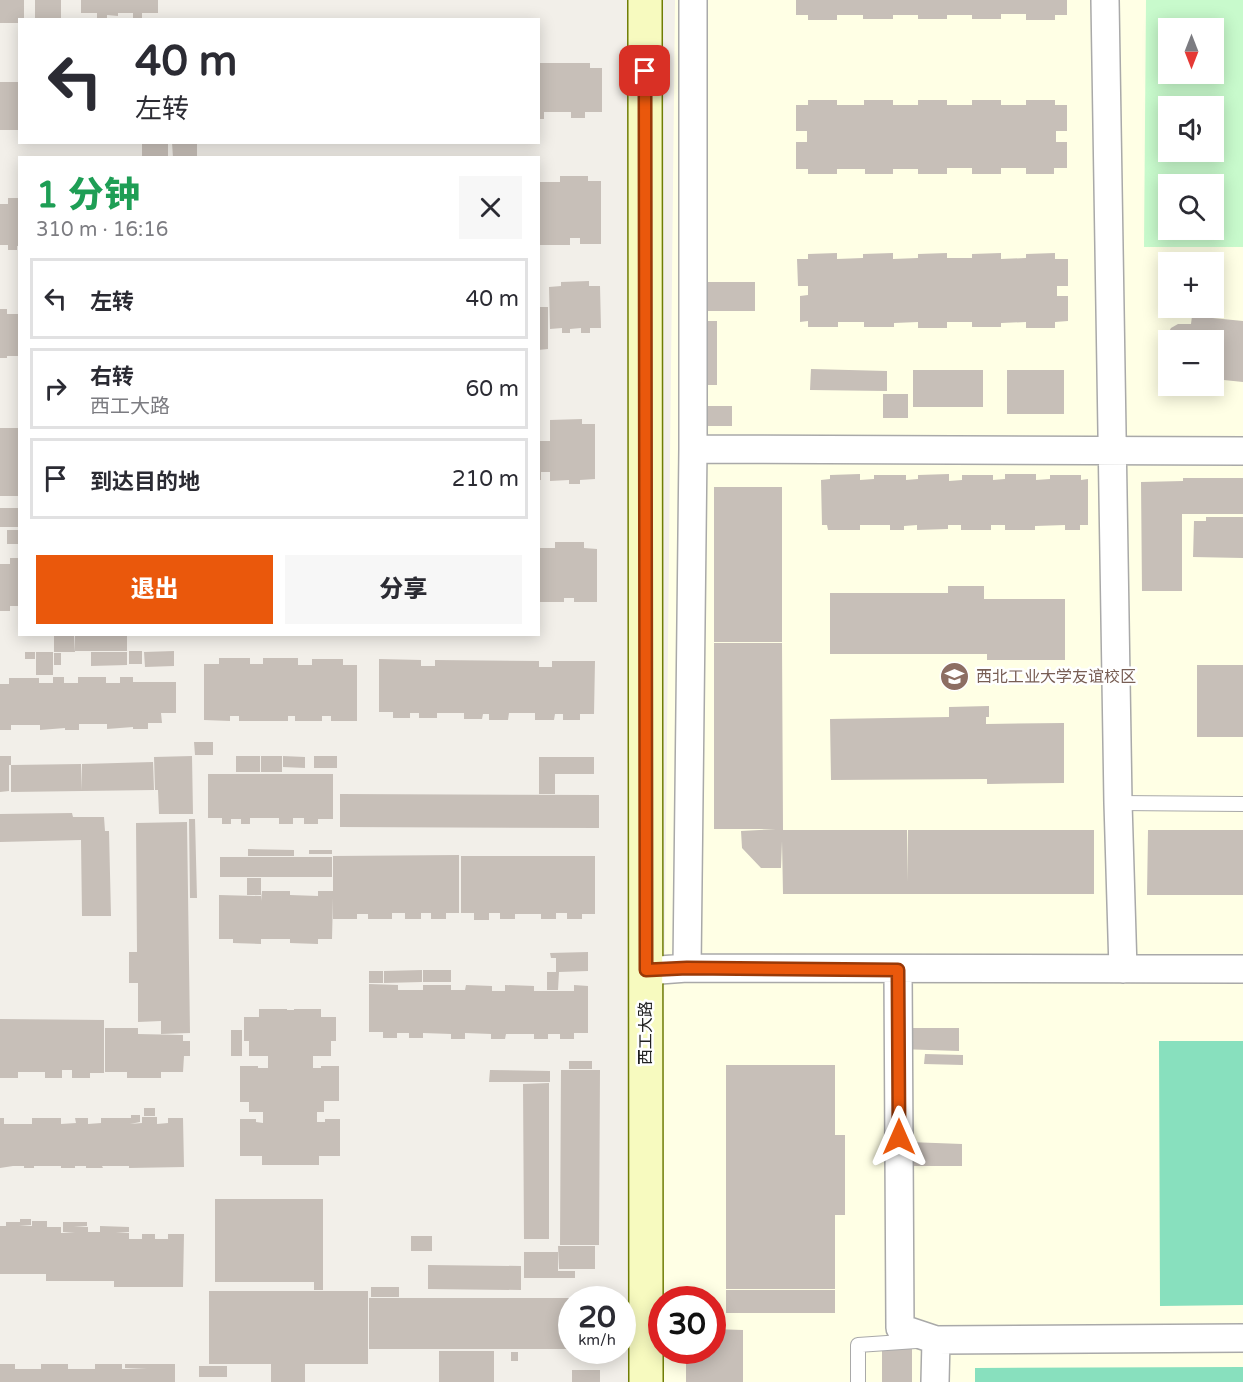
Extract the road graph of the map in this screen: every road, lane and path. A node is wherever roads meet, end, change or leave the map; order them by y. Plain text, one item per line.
1 (645, 0) edge
2 (693, 0) edge
3 (1105, 0) edge
4 (693, 449) junction
5 (1113, 451) junction
6 (1243, 451) edge
7 (1118, 803) junction
8 (1243, 804) edge
9 (687, 968) junction
10 (1123, 969) junction
11 (1243, 969) edge
12 (646, 970) junction
13 (898, 970) junction
14 (1243, 1338) edge
15 (936, 1340) junction
16 (646, 1382) edge
17 (858, 1382) edge
18 (935, 1382) edge

1 - 12 street, 西工大路
2 - 4 street
3 - 5 street
4 - 5 street
4 - 9 street
5 - 6 street
5 - 7 street
7 - 8 lane
7 - 10 street
9 - 12 street
9 - 13 street
10 - 11 street
10 - 13 street
12 - 16 street, 西工大路
13 - 15 street
14 - 15 street
15 - 17 lane
15 - 18 street

